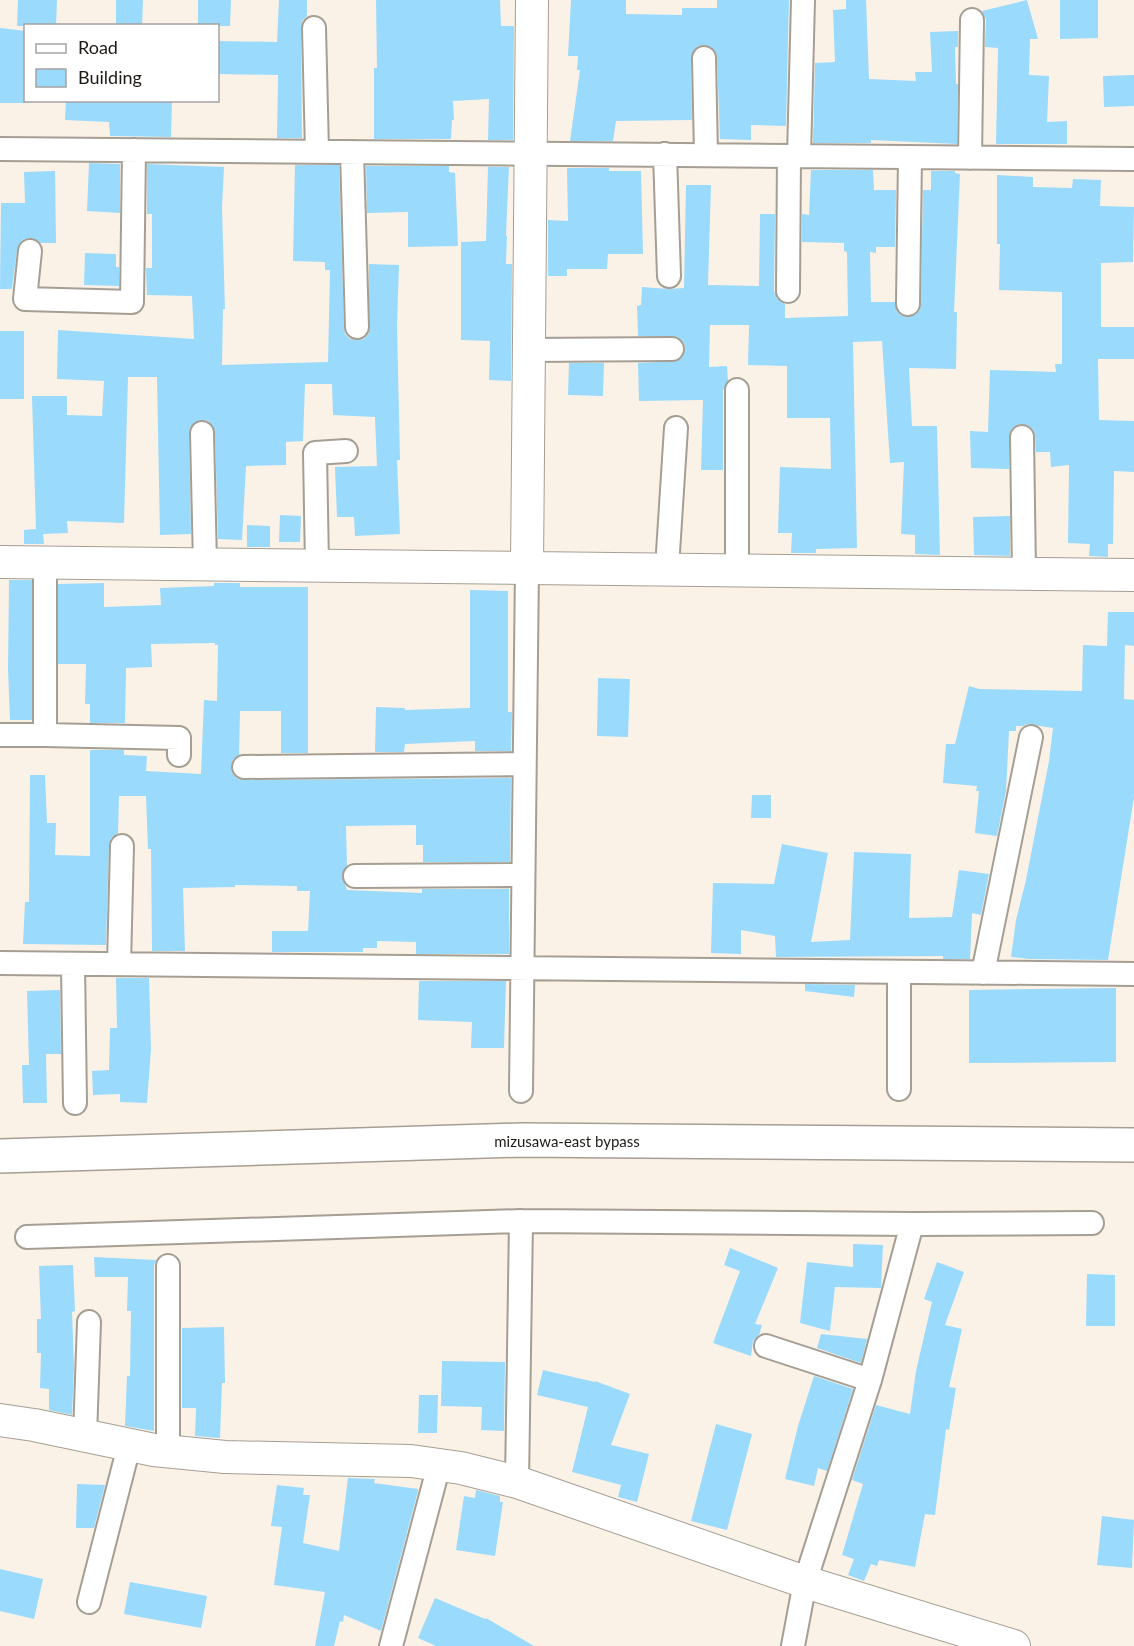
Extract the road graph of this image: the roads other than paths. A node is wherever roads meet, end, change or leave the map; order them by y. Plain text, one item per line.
1 (532, 0) edge
2 (803, 0) edge
3 (972, 20) dead end
4 (314, 28) dead end
5 (704, 58) dead end
6 (0, 149) edge
7 (134, 150) junction
8 (317, 152) junction
9 (352, 152) junction
10 (530, 153) junction
11 (665, 154) junction
12 (706, 155) junction
13 (794, 156) junction
14 (910, 157) junction
15 (970, 158) junction
16 (1134, 159) edge
17 (30, 251) dead end
18 (669, 276) dead end
19 (789, 291) dead end
20 (908, 304) dead end
21 (357, 327) dead end
22 (672, 349) dead end
23 (528, 350) junction
24 (737, 390) dead end
25 (676, 428) dead end
26 (202, 433) dead end
27 (1022, 437) dead end
28 (346, 451) dead end
29 (0, 562) edge
30 (45, 562) junction
31 (205, 564) junction
32 (317, 565) junction
33 (527, 567) junction
34 (667, 568) junction
35 (737, 569) junction
36 (1024, 573) junction
37 (1134, 575) edge
38 (0, 735) edge
39 (45, 735) junction
40 (1031, 737) dead end
41 (179, 755) dead end
42 (524, 764) junction
43 (244, 766) dead end
44 (122, 846) dead end
45 (523, 875) junction
46 (355, 876) dead end
47 (0, 963) edge
48 (73, 964) junction
49 (119, 964) junction
50 (522, 968) junction
51 (900, 973) junction
52 (983, 973) junction
53 (1134, 974) edge
54 (900, 1089) dead end
55 (521, 1091) dead end
56 (75, 1103) dead end
57 (1134, 1145) edge
58 (0, 1156) edge
59 (521, 1221) junction
60 (1092, 1223) dead end
61 (912, 1224) junction
62 (27, 1237) dead end
63 (168, 1266) dead end
64 (89, 1322) dead end
65 (766, 1346) dead end
66 (870, 1380) junction
67 (0, 1420) edge
68 (85, 1436) junction
69 (129, 1446) junction
70 (168, 1451) junction
71 (439, 1465) junction
72 (517, 1482) junction
73 (805, 1582) junction
74 (89, 1602) dead end
75 (391, 1646) edge
76 (793, 1646) edge
77 (1014, 1646) edge

1 - 10 street
2 - 13 street
3 - 15 street
4 - 8 street
5 - 12 street
6 - 7 street
7 - 8 street
7 - 17 street
8 - 9 street
9 - 10 street
9 - 21 street
10 - 11 street
10 - 23 street
11 - 12 street
11 - 18 street
12 - 13 street
13 - 14 street
13 - 19 street
14 - 15 street
14 - 20 street
15 - 16 street
22 - 23 street
23 - 33 street
24 - 35 street
25 - 34 street
26 - 31 street
27 - 36 street
28 - 32 street
29 - 30 street
30 - 31 street
30 - 39 street
31 - 32 street
32 - 33 street
33 - 34 street
33 - 42 street
34 - 35 street
35 - 36 street
36 - 37 street
38 - 39 street
39 - 41 street
40 - 52 street
42 - 43 street
42 - 45 street
44 - 49 street
45 - 46 street
45 - 50 street
47 - 48 street
48 - 49 street
48 - 56 street
49 - 50 street
50 - 51 street
50 - 55 street
51 - 52 street
51 - 54 street
52 - 53 street
57 - 58 highway, mizusawa-east bypass
59 - 61 street
59 - 62 street
59 - 72 street
60 - 61 street
61 - 66 street
63 - 70 street
64 - 68 street
65 - 66 street
66 - 73 street
67 - 68 street
68 - 69 street
69 - 70 street
69 - 74 street
70 - 71 street
71 - 72 street
71 - 75 street
72 - 73 street
73 - 76 street
73 - 77 street

